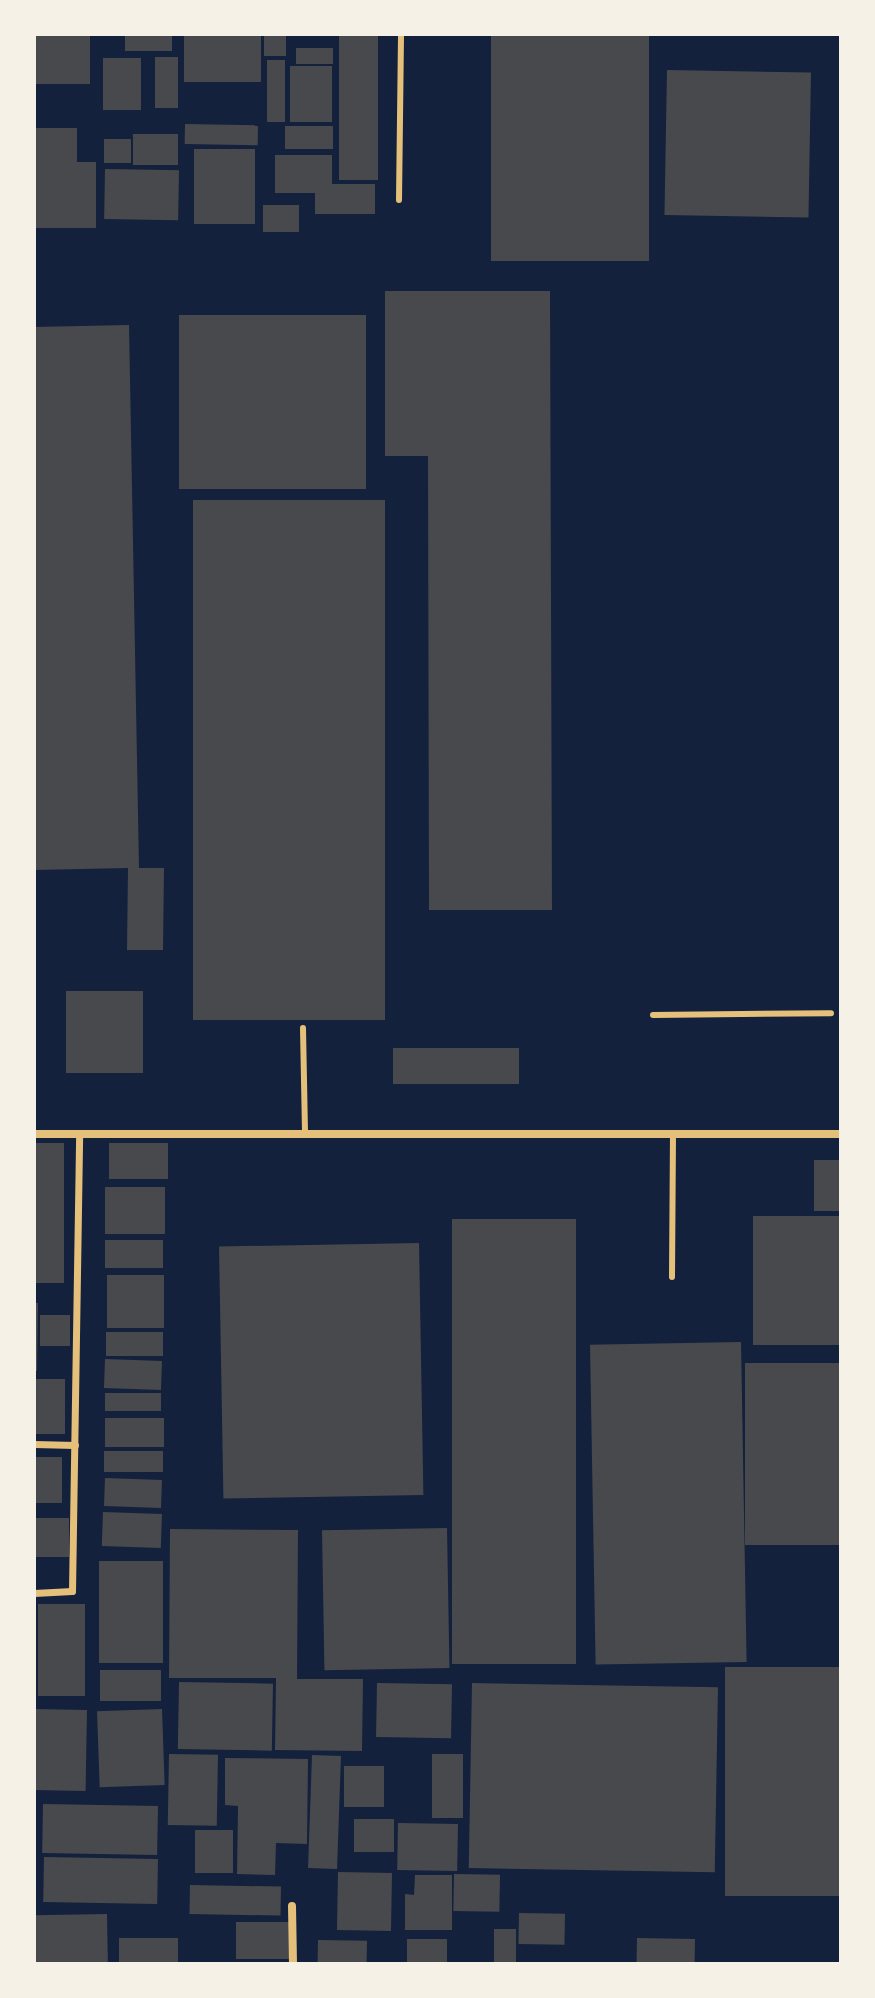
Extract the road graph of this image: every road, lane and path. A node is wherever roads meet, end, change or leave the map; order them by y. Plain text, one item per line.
1 (401, 34) edge
2 (399, 200) dead end
3 (831, 1013) dead end
4 (653, 1015) dead end
5 (303, 1028) dead end
6 (34, 1134) edge
7 (79, 1134) junction
8 (305, 1134) junction
9 (673, 1134) junction
10 (841, 1134) edge
11 (672, 1277) dead end
12 (34, 1444) edge
13 (75, 1445) junction
14 (34, 1593) edge
15 (292, 1906) dead end
16 (293, 1964) edge

1 - 2 lane
3 - 4 lane
5 - 8 lane
6 - 7 street
7 - 8 street
7 - 13 street
8 - 9 street
9 - 10 street
9 - 11 lane
12 - 13 street
13 - 14 street
15 - 16 street

